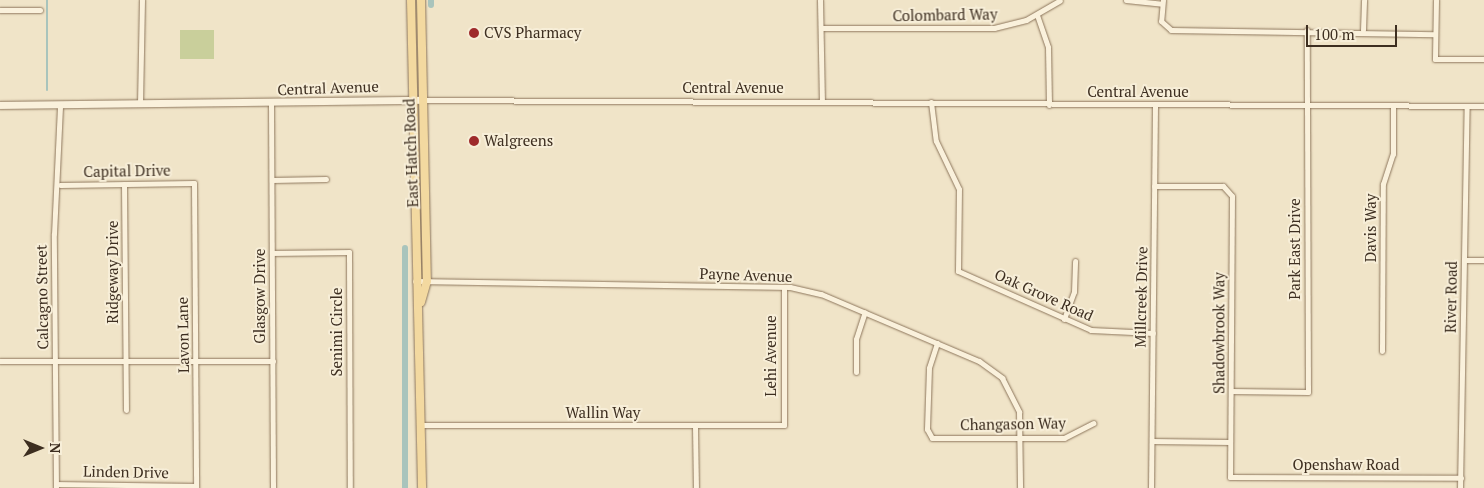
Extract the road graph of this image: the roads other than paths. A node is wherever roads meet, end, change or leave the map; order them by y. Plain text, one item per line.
1 (142, 0) edge
2 (412, 0) edge
3 (421, 0) edge
4 (820, 0) edge
5 (1060, 0) edge
6 (1126, 0) edge
7 (1364, 0) edge
8 (1436, 0) edge
9 (1163, 2) edge
10 (0, 10) edge
11 (40, 10) dead end
12 (1037, 15) junction
13 (823, 28) junction
14 (1307, 30) junction
15 (1363, 30) junction
16 (1436, 34) junction
17 (1484, 59) edge
18 (413, 100) junction
19 (423, 100) junction
20 (822, 101) junction
21 (931, 102) junction
22 (271, 103) junction
23 (140, 104) junction
24 (0, 105) edge
25 (60, 105) junction
26 (1049, 105) junction
27 (1155, 106) junction
28 (1307, 106) junction
29 (1393, 106) junction
30 (1466, 106) junction
31 (1484, 106) edge
32 (326, 179) dead end
33 (272, 180) junction
34 (194, 183) joint
35 (124, 184) junction
36 (60, 185) junction
37 (1154, 186) junction
38 (273, 253) junction
39 (1464, 260) junction
40 (1484, 260) edge
41 (1075, 261) dead end
42 (415, 281) junction
43 (427, 281) junction
44 (784, 287) junction
45 (421, 303) junction
46 (865, 312) junction
47 (1064, 319) junction
48 (1152, 332) junction
49 (938, 343) junction
50 (1382, 351) dead end
51 (126, 359) junction
52 (196, 359) junction
53 (56, 360) junction
54 (0, 361) edge
55 (273, 362) junction
56 (856, 372) dead end
57 (1231, 391) junction
58 (126, 410) dead end
59 (1093, 423) dead end
60 (422, 425) junction
61 (784, 425) joint
62 (695, 426) junction
63 (1020, 437) junction
64 (1152, 441) junction
65 (1230, 442) junction
66 (1230, 477) joint
67 (1461, 478) junction
68 (56, 486) edge
69 (196, 487) edge
70 (273, 488) edge
71 (350, 488) edge
72 (422, 488) edge
73 (696, 488) edge
74 (1020, 488) edge
75 (1151, 488) edge
76 (1460, 488) edge

1 - 23 street
2 - 18 main road, East Hatch Road
3 - 19 main road, East Hatch Road
4 - 13 street
5 - 12 street, Colombard Way
6 - 9 street
7 - 15 street
8 - 16 street
9 - 14 street
10 - 11 street
12 - 13 street, Colombard Way
12 - 26 street
13 - 20 street
14 - 15 street
14 - 28 street, Park East Drive
15 - 16 street
16 - 17 street
18 - 19 street, Central Avenue
18 - 22 street, Central Avenue
18 - 42 main road, East Hatch Road
19 - 20 street, Central Avenue
19 - 43 main road, East Hatch Road
20 - 21 street, Central Avenue
21 - 26 street, Central Avenue
21 - 47 street, Oak Grove Road
22 - 23 street, Central Avenue
22 - 33 street, Glasgow Drive
23 - 25 street, Central Avenue
24 - 25 street, Central Avenue
25 - 36 street, Calcagno Street
26 - 27 street, Central Avenue
27 - 28 street, Central Avenue
27 - 37 street, Millcreek Drive
28 - 29 street, Central Avenue
28 - 57 street, Park East Drive
29 - 30 street, Central Avenue
29 - 50 street, Davis Way
30 - 31 street, Central Avenue
30 - 39 street, River Road
32 - 33 street
33 - 38 street, Glasgow Drive
34 - 35 street, Capital Drive
34 - 52 street, Lavon Lane
35 - 36 street, Capital Drive
35 - 51 street, Ridgeway Drive
36 - 53 street, Calcagno Street
37 - 48 street, Millcreek Drive
37 - 57 street, Shadowbrook Way
38 - 55 street, Glasgow Drive
38 - 71 street, Senimi Circle
39 - 40 street
39 - 67 street, River Road
41 - 47 street
42 - 43 street, Payne Avenue
42 - 45 main road, East Hatch Road
43 - 44 street, Payne Avenue
43 - 45 main road, East Hatch Road
44 - 46 street, Payne Avenue
44 - 61 street, Lehi Avenue
45 - 60 main road, East Hatch Road
46 - 49 street, Payne Avenue
46 - 56 street
47 - 48 street, Oak Grove Road
48 - 64 street, Millcreek Drive
49 - 63 street, Payne Avenue
49 - 63 street, Changason Way
51 - 52 street
51 - 53 street
51 - 58 street, Ridgeway Drive
52 - 55 street
52 - 69 street, Lavon Lane
53 - 54 street
53 - 68 street, Calcagno Street
55 - 70 street, Glasgow Drive
57 - 65 street, Shadowbrook Way
59 - 63 street, Changason Way
60 - 62 street, Wallin Way
60 - 72 main road, East Hatch Road
61 - 62 street, Wallin Way
62 - 73 street
63 - 74 street, Payne Avenue
64 - 65 street
64 - 75 street, Millcreek Drive
65 - 66 street, Shadowbrook Way
66 - 67 street, Openshaw Road
67 - 76 street, River Road
68 - 69 street, Linden Drive

